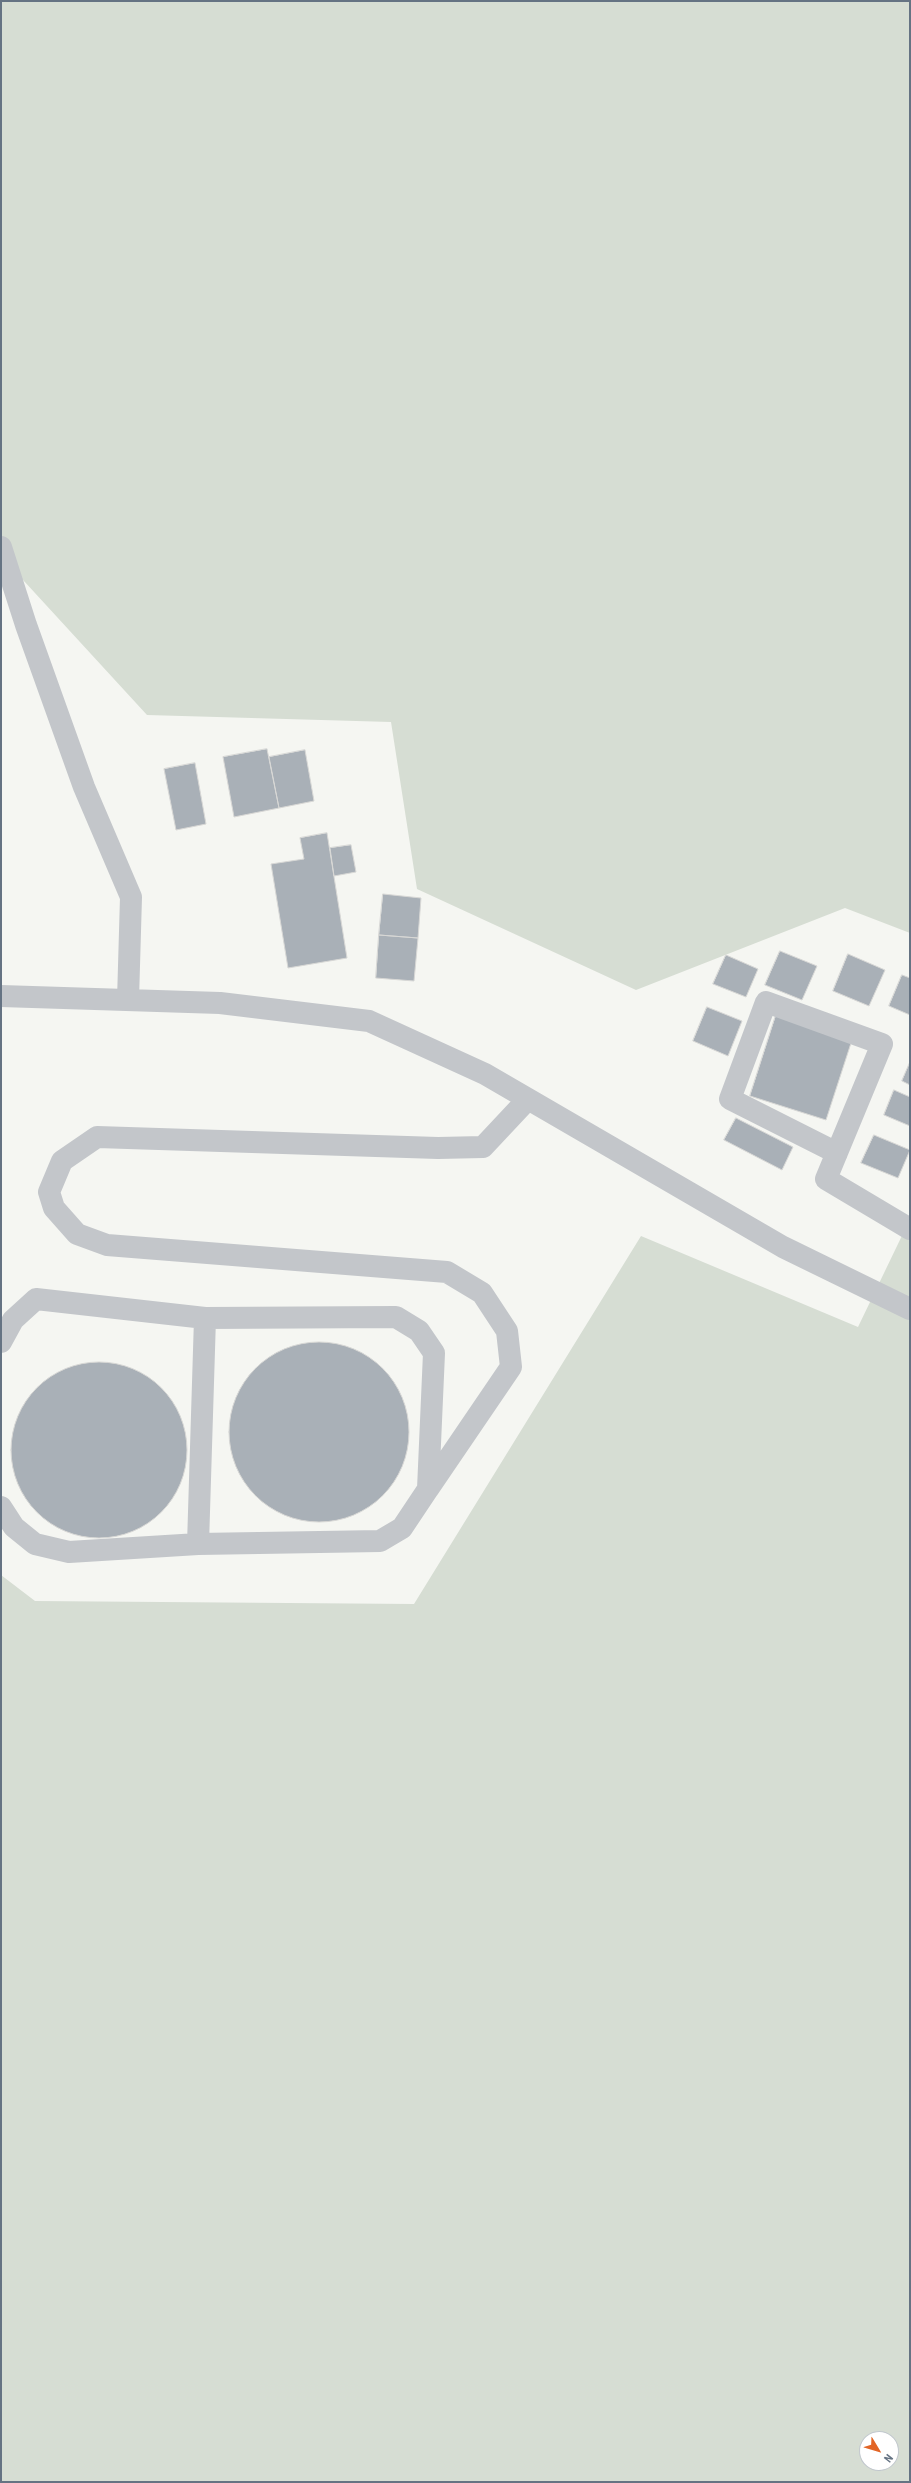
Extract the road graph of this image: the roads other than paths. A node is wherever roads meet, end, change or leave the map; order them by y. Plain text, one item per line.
1 (1, 547) edge
2 (1, 996) edge
3 (128, 1000) junction
4 (528, 1099) junction
5 (837, 1153) junction
6 (910, 1229) edge
7 (910, 1309) edge
8 (205, 1318) junction
9 (1, 1342) edge
10 (428, 1489) junction
11 (1, 1507) edge
12 (198, 1544) junction

1 - 3 street
2 - 3 street
3 - 4 street
4 - 7 street
4 - 10 street
5 - 5 street
5 - 6 street
8 - 9 street
8 - 10 street
8 - 12 street
10 - 12 street
11 - 12 street

